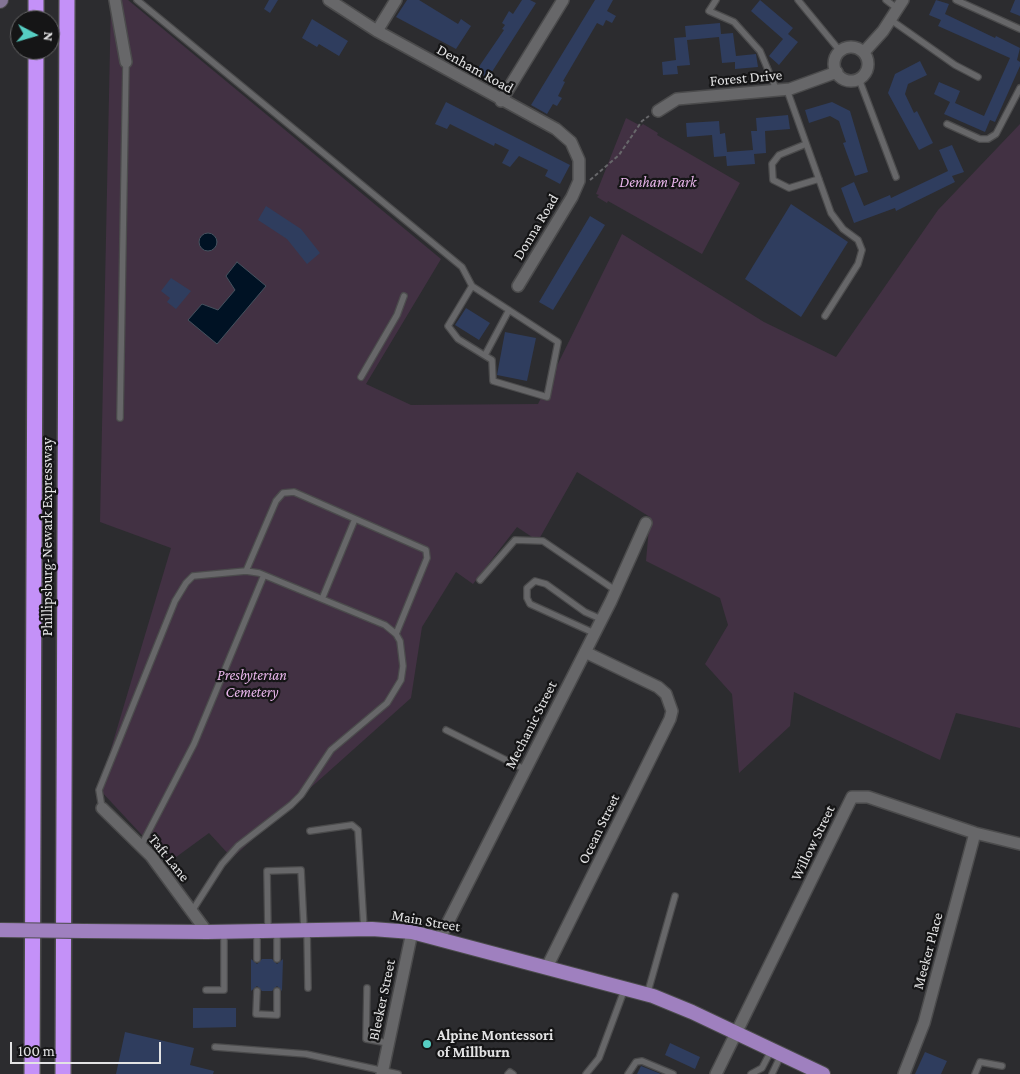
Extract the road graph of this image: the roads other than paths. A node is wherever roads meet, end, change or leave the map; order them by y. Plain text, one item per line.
1 (67, 0) edge
2 (115, 0) edge
3 (137, 0) edge
4 (329, 0) edge
5 (396, 0) edge
6 (563, 0) edge
7 (716, 0) edge
8 (798, 0) edge
9 (886, 0) edge
10 (956, 0) edge
11 (901, 4) edge
12 (891, 20) junction
13 (1020, 29) edge
14 (377, 31) junction
15 (840, 51) junction
16 (864, 52) junction
17 (36, 60) edge
18 (126, 62) joint
19 (837, 72) junction
20 (978, 77) dead end
21 (859, 79) junction
22 (1020, 88) edge
23 (782, 90) junction
24 (501, 101) junction
25 (658, 111) road end
26 (947, 124) dead end
27 (806, 144) junction
28 (896, 177) dead end
29 (818, 179) junction
30 (579, 181) joint
31 (472, 286) junction
32 (518, 286) dead end
33 (404, 296) dead end
34 (509, 310) junction
35 (825, 316) dead end
36 (485, 355) junction
37 (361, 377) dead end
38 (120, 418) dead end
39 (355, 519) junction
40 (646, 523) dead end
41 (246, 571) junction
42 (264, 575) junction
43 (480, 580) dead end
44 (615, 590) junction
45 (322, 599) junction
46 (602, 619) junction
47 (594, 633) junction
48 (396, 634) junction
49 (585, 652) junction
50 (446, 730) dead end
51 (526, 770) junction
52 (102, 808) joint
53 (310, 831) dead end
54 (975, 833) junction
55 (1020, 844) edge
56 (141, 846) junction
57 (675, 896) dead end
58 (192, 911) junction
59 (364, 929) junction
60 (0, 930) edge
61 (306, 930) junction
62 (267, 931) junction
63 (206, 932) junction
64 (224, 932) junction
65 (412, 932) junction
66 (440, 938) junction
67 (257, 959) dead end
68 (277, 959) dead end
69 (547, 966) junction
70 (308, 988) dead end
71 (367, 988) dead end
72 (625, 988) junction
73 (206, 990) dead end
74 (256, 991) dead end
75 (277, 991) dead end
76 (647, 995) junction
77 (738, 1033) junction
78 (388, 1043) junction
79 (215, 1047) dead end
80 (776, 1052) junction
81 (1002, 1066) dead end
82 (382, 1072) edge
83 (32, 1074) edge
84 (63, 1074) edge
85 (398, 1074) edge
86 (508, 1074) edge
87 (513, 1074) edge
88 (586, 1074) edge
89 (628, 1074) edge
90 (673, 1074) edge
91 (716, 1074) edge
92 (752, 1074) edge
93 (772, 1074) edge
94 (823, 1074) edge
95 (904, 1074) edge
96 (975, 1074) edge

1 - 84 highway, Phillipsburg-Newark Expressway
2 - 18 street
3 - 31 lane
4 - 14 street, Denham Road
5 - 14 street
6 - 24 street
7 - 23 lane
8 - 15 lane
9 - 11 lane
10 - 13 lane
11 - 12 street
12 - 16 street
12 - 20 lane
14 - 24 street, Denham Road
15 - 16 street
15 - 19 street
16 - 21 street
17 - 83 highway, Phillipsburg-Newark Expressway
18 - 38 lane
19 - 21 street
19 - 23 street, Forest Drive
21 - 28 lane
22 - 26 lane
23 - 25 street, Forest Drive
23 - 27 lane
24 - 30 street, Denham Road
27 - 29 lane
27 - 29 lane
29 - 35 lane
30 - 32 street, Donna Road
31 - 34 lane
31 - 36 lane
33 - 37 lane
34 - 36 lane
34 - 36 lane
39 - 41 lane
39 - 45 lane
39 - 48 lane
40 - 44 street, Mechanic Street
41 - 42 lane
41 - 52 lane
42 - 45 lane
42 - 56 lane
43 - 44 lane
44 - 46 street, Mechanic Street
45 - 48 lane
46 - 47 street, Mechanic Street
46 - 47 lane
47 - 49 street, Mechanic Street
48 - 58 lane
49 - 51 street, Mechanic Street
49 - 69 street, Ocean Street
50 - 51 lane
51 - 66 street, Mechanic Street
52 - 56 street, Taft Lane
53 - 59 lane
54 - 55 street, Willow Street
54 - 77 street, Willow Street
54 - 95 street, Meeker Place
56 - 58 street, Taft Lane
57 - 76 lane
58 - 63 street, Taft Lane
59 - 61 main road, Main Street
59 - 65 main road, Main Street
60 - 63 main road, Main Street, bridge
61 - 62 main road, Main Street
61 - 62 lane
61 - 70 lane
62 - 64 main road, Main Street
62 - 67 lane
62 - 68 lane
63 - 64 main road, Main Street
64 - 73 lane
65 - 66 main road, Main Street
65 - 78 street, Bleeker Street
66 - 69 main road, Main Street
69 - 72 main road, Main Street
71 - 78 lane
72 - 76 main road, Main Street
72 - 88 lane
74 - 75 lane
76 - 77 main road, Main Street
77 - 80 main road, Main Street
77 - 91 street
78 - 82 street, Bleeker Street
79 - 82 lane
80 - 92 lane
80 - 93 lane
80 - 94 main road, Main Street
81 - 96 lane
82 - 85 lane
86 - 87 lane
89 - 90 lane

